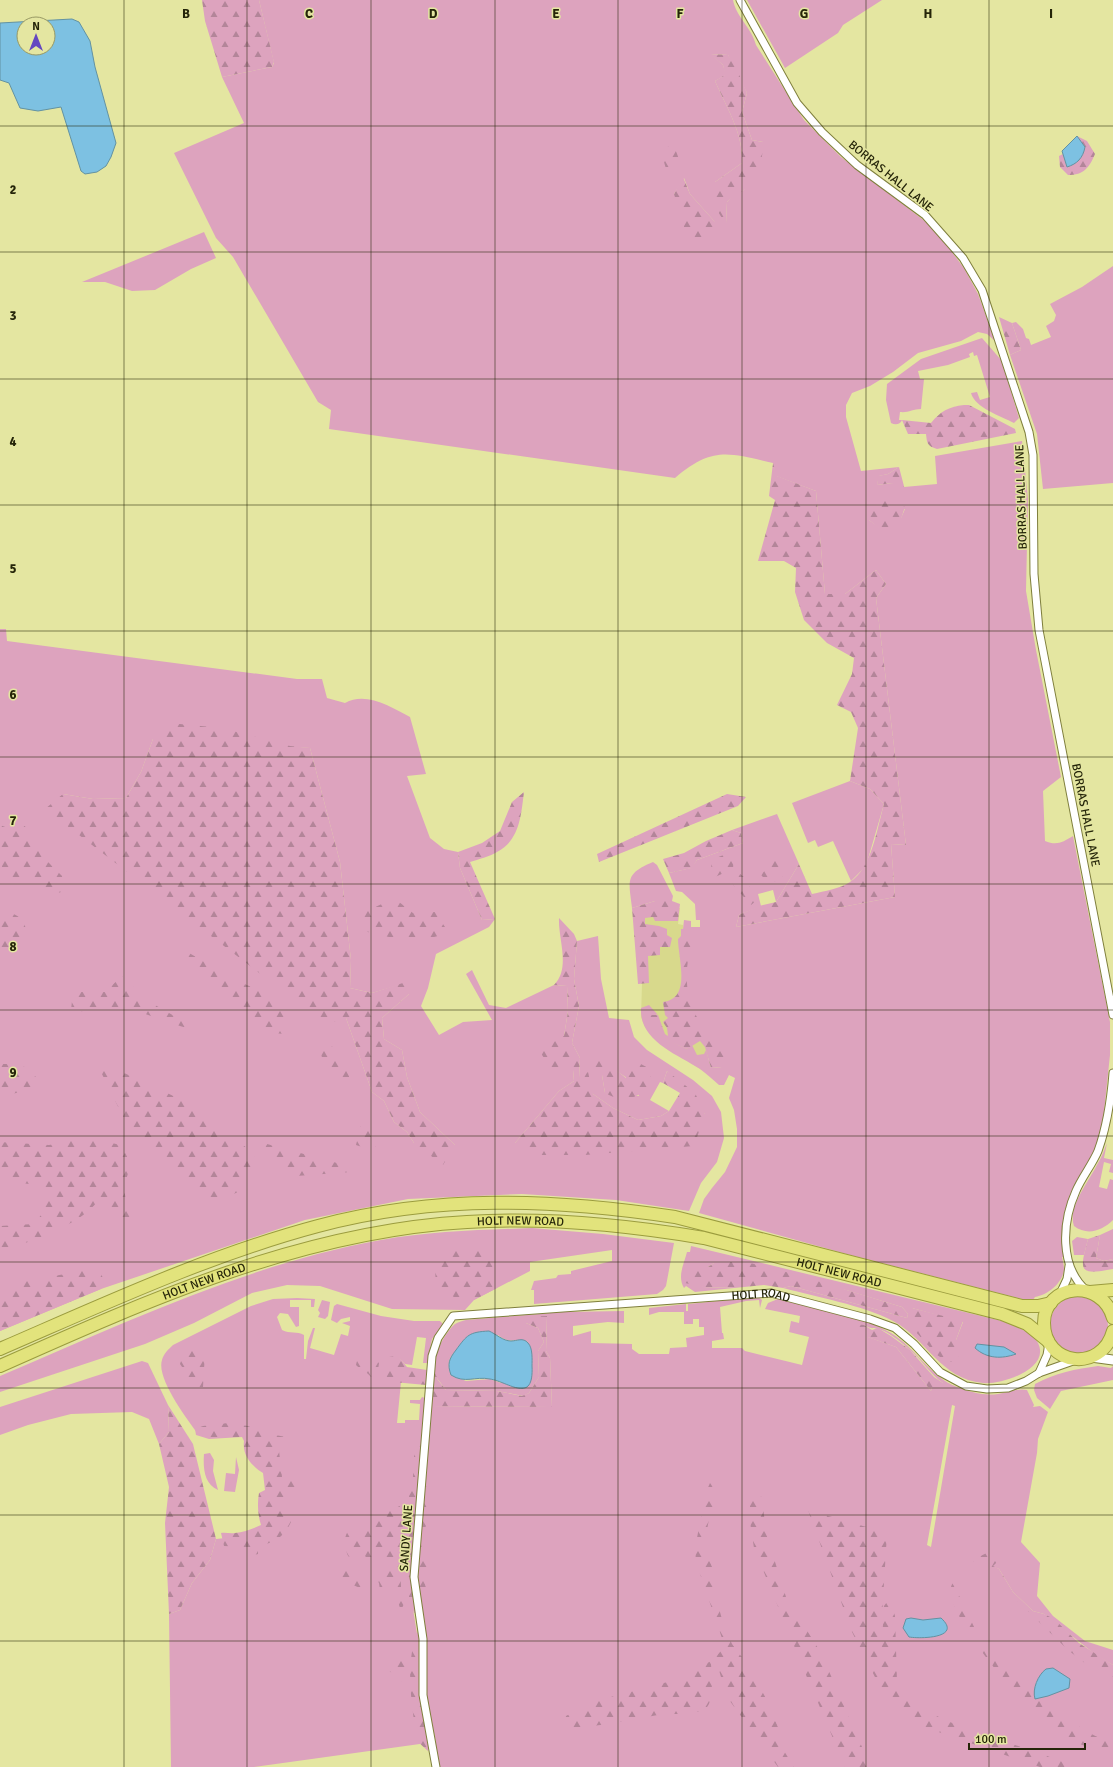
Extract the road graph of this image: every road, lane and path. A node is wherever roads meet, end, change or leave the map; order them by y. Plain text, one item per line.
1 (740, 0) edge
2 (1113, 1016) edge
3 (1113, 1073) edge
4 (1069, 1264) junction
5 (1113, 1290) edge
6 (1088, 1291) junction
7 (1055, 1299) junction
8 (453, 1316) joint
9 (1113, 1318) edge
10 (1113, 1331) edge
11 (1048, 1342) junction
12 (0, 1350) edge
13 (1091, 1357) junction
14 (1076, 1360) junction
15 (1113, 1360) edge
16 (0, 1366) edge
17 (1039, 1373) junction
18 (436, 1767) edge

1 - 2 street, BORRAS HALL LANE
3 - 4 street
4 - 6 street
4 - 7 street
5 - 6 highway
6 - 7 highway, HOLT NEW ROAD
6 - 9 highway
7 - 11 highway
7 - 12 highway, HOLT NEW ROAD
8 - 17 street, HOLT ROAD
8 - 18 street, SANDY LANE
10 - 13 highway
11 - 14 highway, HOLT NEW ROAD
11 - 16 highway, HOLT NEW ROAD
11 - 17 street
13 - 14 highway
13 - 15 street
14 - 17 street, HOLT ROAD

